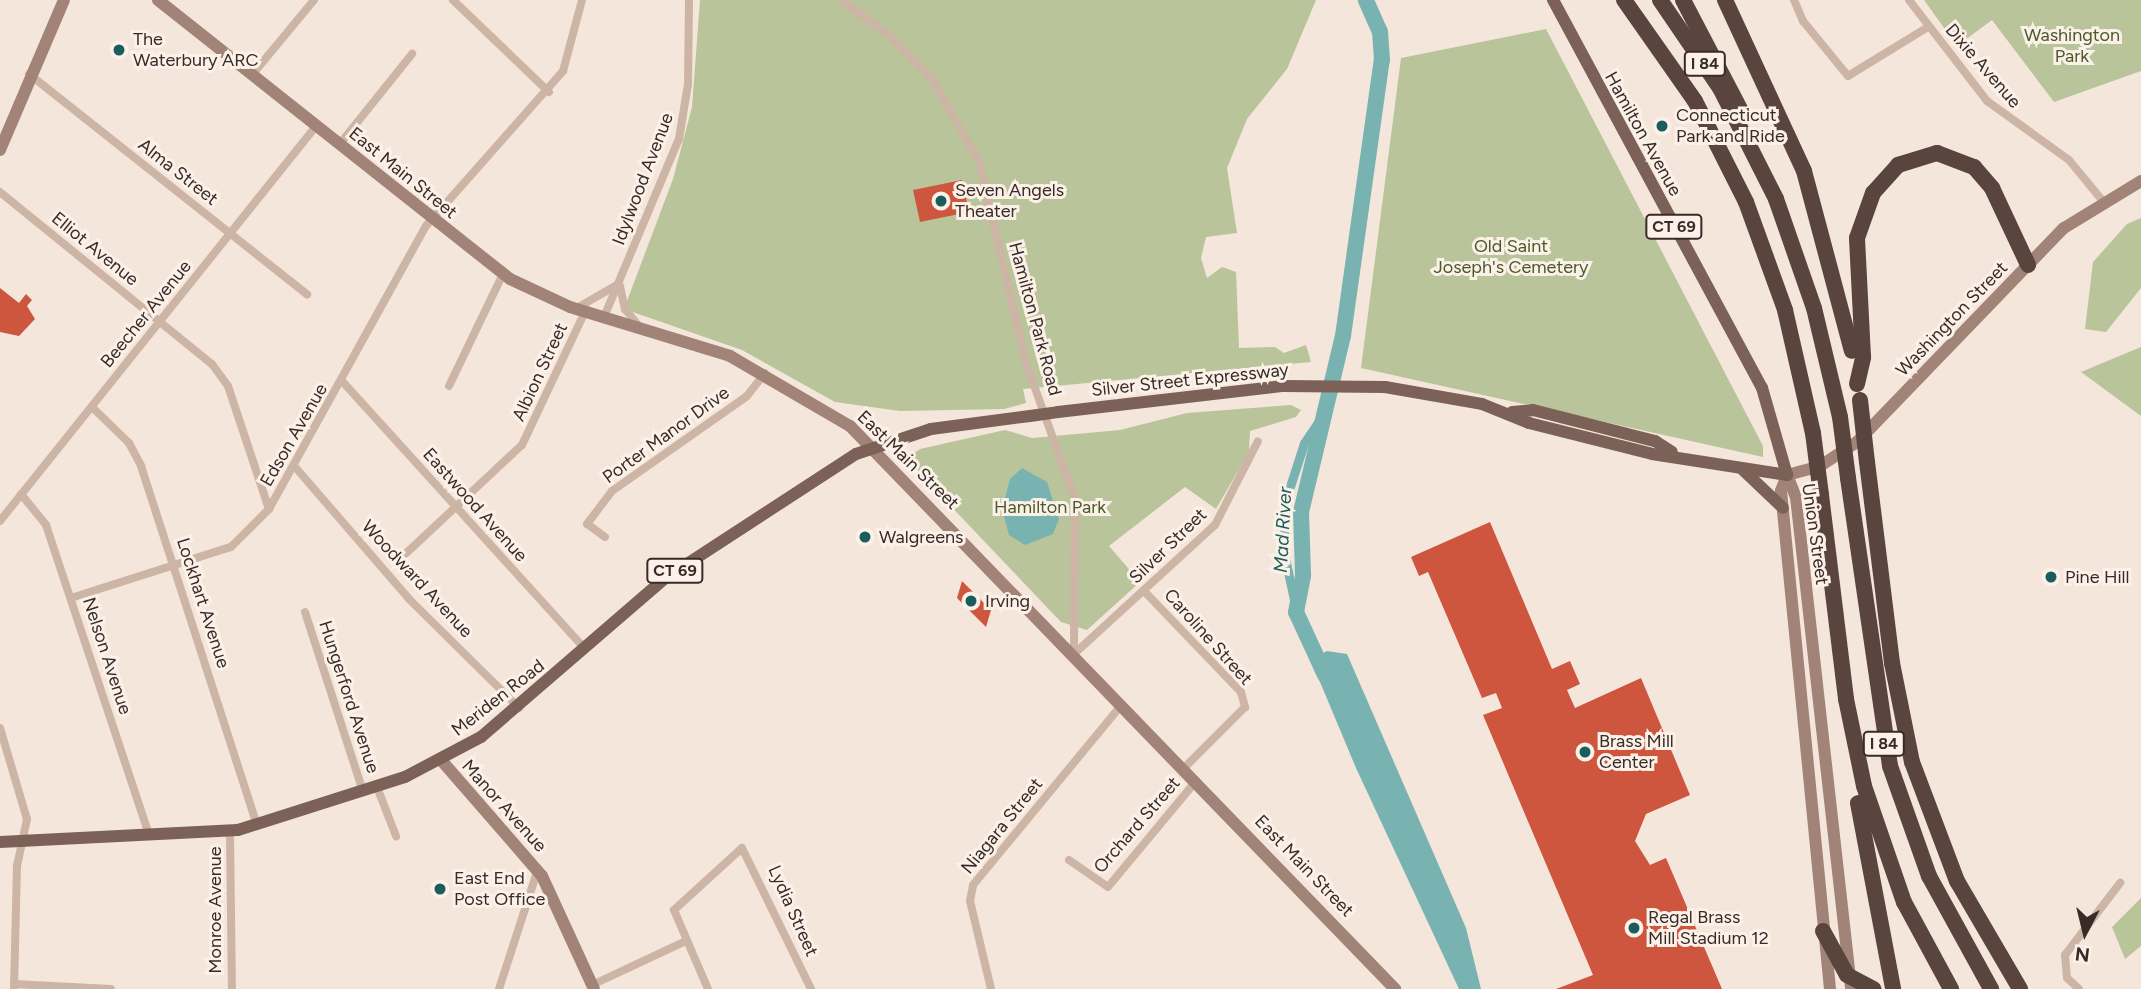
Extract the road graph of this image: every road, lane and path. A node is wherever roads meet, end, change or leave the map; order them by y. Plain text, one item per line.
1 (64, 0) edge
2 (314, 0) edge
3 (453, 0) edge
4 (582, 0) edge
5 (689, 0) edge
6 (842, 0) edge
7 (1553, 0) edge
8 (1624, 0) edge
9 (1660, 0) edge
10 (1683, 0) edge
11 (1725, 0) edge
12 (1794, 0) edge
13 (1909, 0) edge
14 (166, 2) edge
15 (1928, 27) junction
16 (412, 54) dead end
17 (29, 74) junction
18 (252, 75) junction
19 (550, 92) junction
20 (316, 126) junction
21 (1744, 133) junction
22 (339, 145) junction
23 (0, 150) edge
24 (2141, 181) edge
25 (0, 192) edge
26 (2102, 200) junction
27 (432, 219) junction
28 (230, 233) junction
29 (2028, 265) junction
30 (503, 274) junction
31 (619, 283) junction
32 (307, 294) dead end
33 (580, 310) junction
34 (604, 317) junction
35 (160, 320) junction
36 (639, 326) junction
37 (765, 373) junction
38 (342, 382) junction
39 (449, 386) dead end
40 (1858, 392) junction
41 (92, 407) junction
42 (1258, 440) dead end
43 (873, 446) junction
44 (296, 468) junction
45 (1741, 468) junction
46 (1787, 475) junction
47 (21, 494) junction
48 (455, 506) junction
49 (1783, 508) junction
50 (269, 509) junction
51 (0, 521) edge
52 (605, 537) dead end
53 (400, 559) dead end
54 (176, 567) junction
55 (1144, 591) junction
56 (71, 598) junction
57 (305, 612) dead end
58 (585, 649) junction
59 (1074, 654) junction
60 (1122, 704) junction
61 (519, 708) junction
62 (0, 728) edge
63 (442, 761) junction
64 (1858, 766) junction
65 (1184, 768) junction
66 (1196, 781) junction
67 (377, 787) junction
68 (363, 792) junction
69 (257, 826) junction
70 (230, 831) junction
71 (149, 835) junction
72 (396, 836) dead end
73 (24, 837) junction
74 (0, 842) edge
75 (1069, 860) dead end
76 (538, 869) junction
77 (2120, 883) dead end
78 (1823, 931) junction
79 (686, 942) junction
80 (1850, 983) edge
81 (1893, 984) edge
82 (14, 987) edge
83 (593, 987) edge
84 (111, 989) edge
85 (232, 989) edge
86 (499, 989) edge
87 (708, 989) edge
88 (811, 989) edge
89 (991, 989) edge
90 (1395, 989) edge
91 (1829, 989) edge
92 (1873, 989) edge
93 (1951, 989) edge
94 (1991, 989) edge
95 (2020, 989) edge
96 (2079, 989) edge

1 - 17 main road
2 - 18 street
3 - 19 street
4 - 19 street, Edson Avenue
5 - 31 street, Idylwood Avenue
6 - 59 street, Hamilton Park Road
7 - 46 main road, Hamilton Avenue / CT 69
8 - 64 highway, I 84, bridge
9 - 21 highway, I 84
10 - 21 highway
11 - 40 highway
12 - 15 street
13 - 15 street, Dixie Avenue
14 - 18 main road, East Main Street
15 - 26 street, Dixie Avenue
16 - 22 street
17 - 23 main road
17 - 28 street, Alma Street
18 - 20 main road, East Main Street
19 - 27 street, Edson Avenue
20 - 22 main road, East Main Street
20 - 28 street, Beecher Avenue
21 - 94 highway, I 84, bridge
22 - 27 main road, East Main Street
24 - 26 main road, Washington Street
25 - 35 street, Elliot Avenue
26 - 29 main road, Washington Street
27 - 30 main road, East Main Street
27 - 38 street, Edson Avenue
28 - 32 street, Alma Street
28 - 35 street, Beecher Avenue
29 - 40 highway
29 - 46 main road, Washington Street
30 - 33 main road, East Main Street
30 - 39 street
31 - 33 street
31 - 34 street, Idylwood Avenue
31 - 36 street
33 - 34 main road, East Main Street
33 - 48 street, Albion Street
34 - 36 main road, East Main Street
35 - 41 street, Beecher Avenue
35 - 50 street, Elliot Avenue
36 - 37 main road, East Main Street
37 - 43 main road, East Main Street
37 - 52 street, Porter Manor Drive
38 - 44 street, Edson Avenue
38 - 48 street, Eastwood Avenue
40 - 95 highway, bridge
41 - 47 street, Beecher Avenue
41 - 54 street, Lockhart Avenue
42 - 55 street, Silver Street
43 - 45 main road, Silver Street Expressway / CT 69, bridge
43 - 58 main road, Meriden Road / CT 69
43 - 59 main road, East Main Street
44 - 50 street, Edson Avenue
44 - 61 street, Woodward Avenue
45 - 46 main road, Silver Street Expressway / CT 69
45 - 49 main road
46 - 49 main road, Union Street
46 - 80 main road, Union Street
47 - 51 street, Beecher Avenue
47 - 56 street, Nelson Avenue
48 - 53 street, Albion Street
48 - 58 street, Eastwood Avenue
49 - 78 main road, Union Street
50 - 54 street, Edson Avenue
54 - 56 street, Edson Avenue
54 - 69 street, Lockhart Avenue
55 - 59 street, Silver Street
55 - 65 street, Caroline Street
56 - 71 street, Nelson Avenue
57 - 68 street, Hungerford Avenue
58 - 61 main road, Meriden Road / CT 69
59 - 60 main road, East Main Street
60 - 65 main road, East Main Street
60 - 89 street, Niagara Street
61 - 63 main road, Meriden Road / CT 69
62 - 73 street
63 - 67 main road, Meriden Road / CT 69
63 - 76 main road, Manor Avenue
64 - 81 highway
64 - 93 highway, I 84
65 - 66 main road, East Main Street
66 - 75 street, Orchard Street
66 - 90 main road, East Main Street
67 - 68 main road, Meriden Road / CT 69
67 - 72 street
68 - 69 main road, Meriden Road / CT 69
69 - 70 main road, Meriden Road / CT 69
70 - 71 main road, Meriden Road / CT 69
70 - 85 street, Monroe Avenue
71 - 73 main road, Meriden Road / CT 69
73 - 74 main road, Meriden Road / CT 69
73 - 82 street
76 - 83 main road, Manor Avenue
76 - 86 street
77 - 96 street
78 - 80 highway
78 - 91 main road, Union Street
79 - 83 street
79 - 87 street
79 - 88 street, Lydia Street
80 - 92 highway
82 - 84 street

